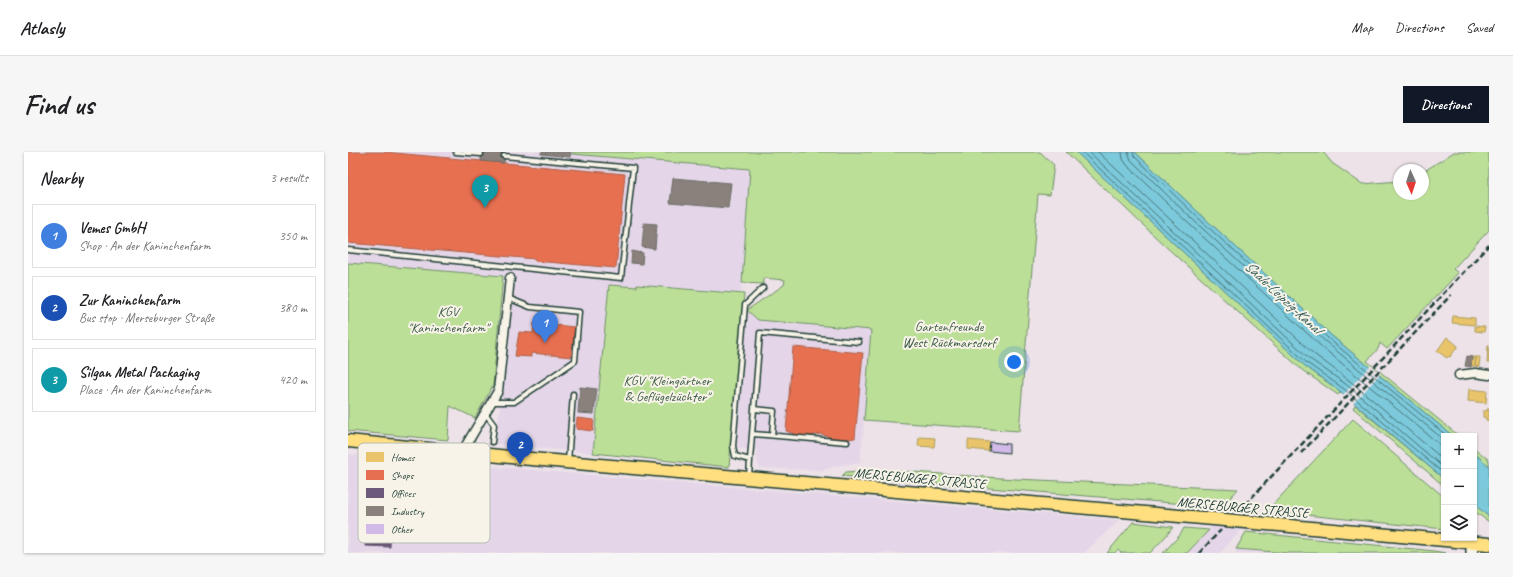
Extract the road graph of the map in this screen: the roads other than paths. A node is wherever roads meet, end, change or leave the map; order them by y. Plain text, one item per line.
1 (456, 152) edge
2 (481, 154) dead end
3 (504, 156) dead end
4 (348, 250) edge
5 (510, 278) dead end
6 (763, 288) dead end
7 (508, 298) junction
8 (859, 342) dead end
9 (1489, 374) edge
10 (1459, 375) dead end
11 (573, 394) dead end
12 (492, 402) junction
13 (754, 409) junction
14 (485, 413) junction
15 (752, 434) junction
16 (772, 435) junction
17 (348, 441) edge
18 (492, 442) dead end
19 (847, 442) dead end
20 (365, 443) edge
21 (467, 443) edge
22 (490, 455) edge
23 (750, 460) junction
24 (568, 462) junction
25 (749, 478) junction
26 (1489, 544) edge
27 (1472, 548) edge

1 - 2 lane
3 - 4 lane
5 - 7 street
6 - 23 lane
7 - 12 street
7 - 12 lane
8 - 13 lane
9 - 10 street
11 - 24 lane
12 - 14 street
13 - 15 lane
13 - 16 lane
14 - 18 lane
14 - 21 street
15 - 16 lane
15 - 23 lane
16 - 19 lane
17 - 20 main road, MERSEBURGER STRASSE
22 - 24 main road, MERSEBURGER STRASSE
23 - 25 lane
24 - 25 main road, MERSEBURGER STRASSE
25 - 27 main road, MERSEBURGER STRASSE, bridge
26 - 27 main road, MERSEBURGER STRASSE

